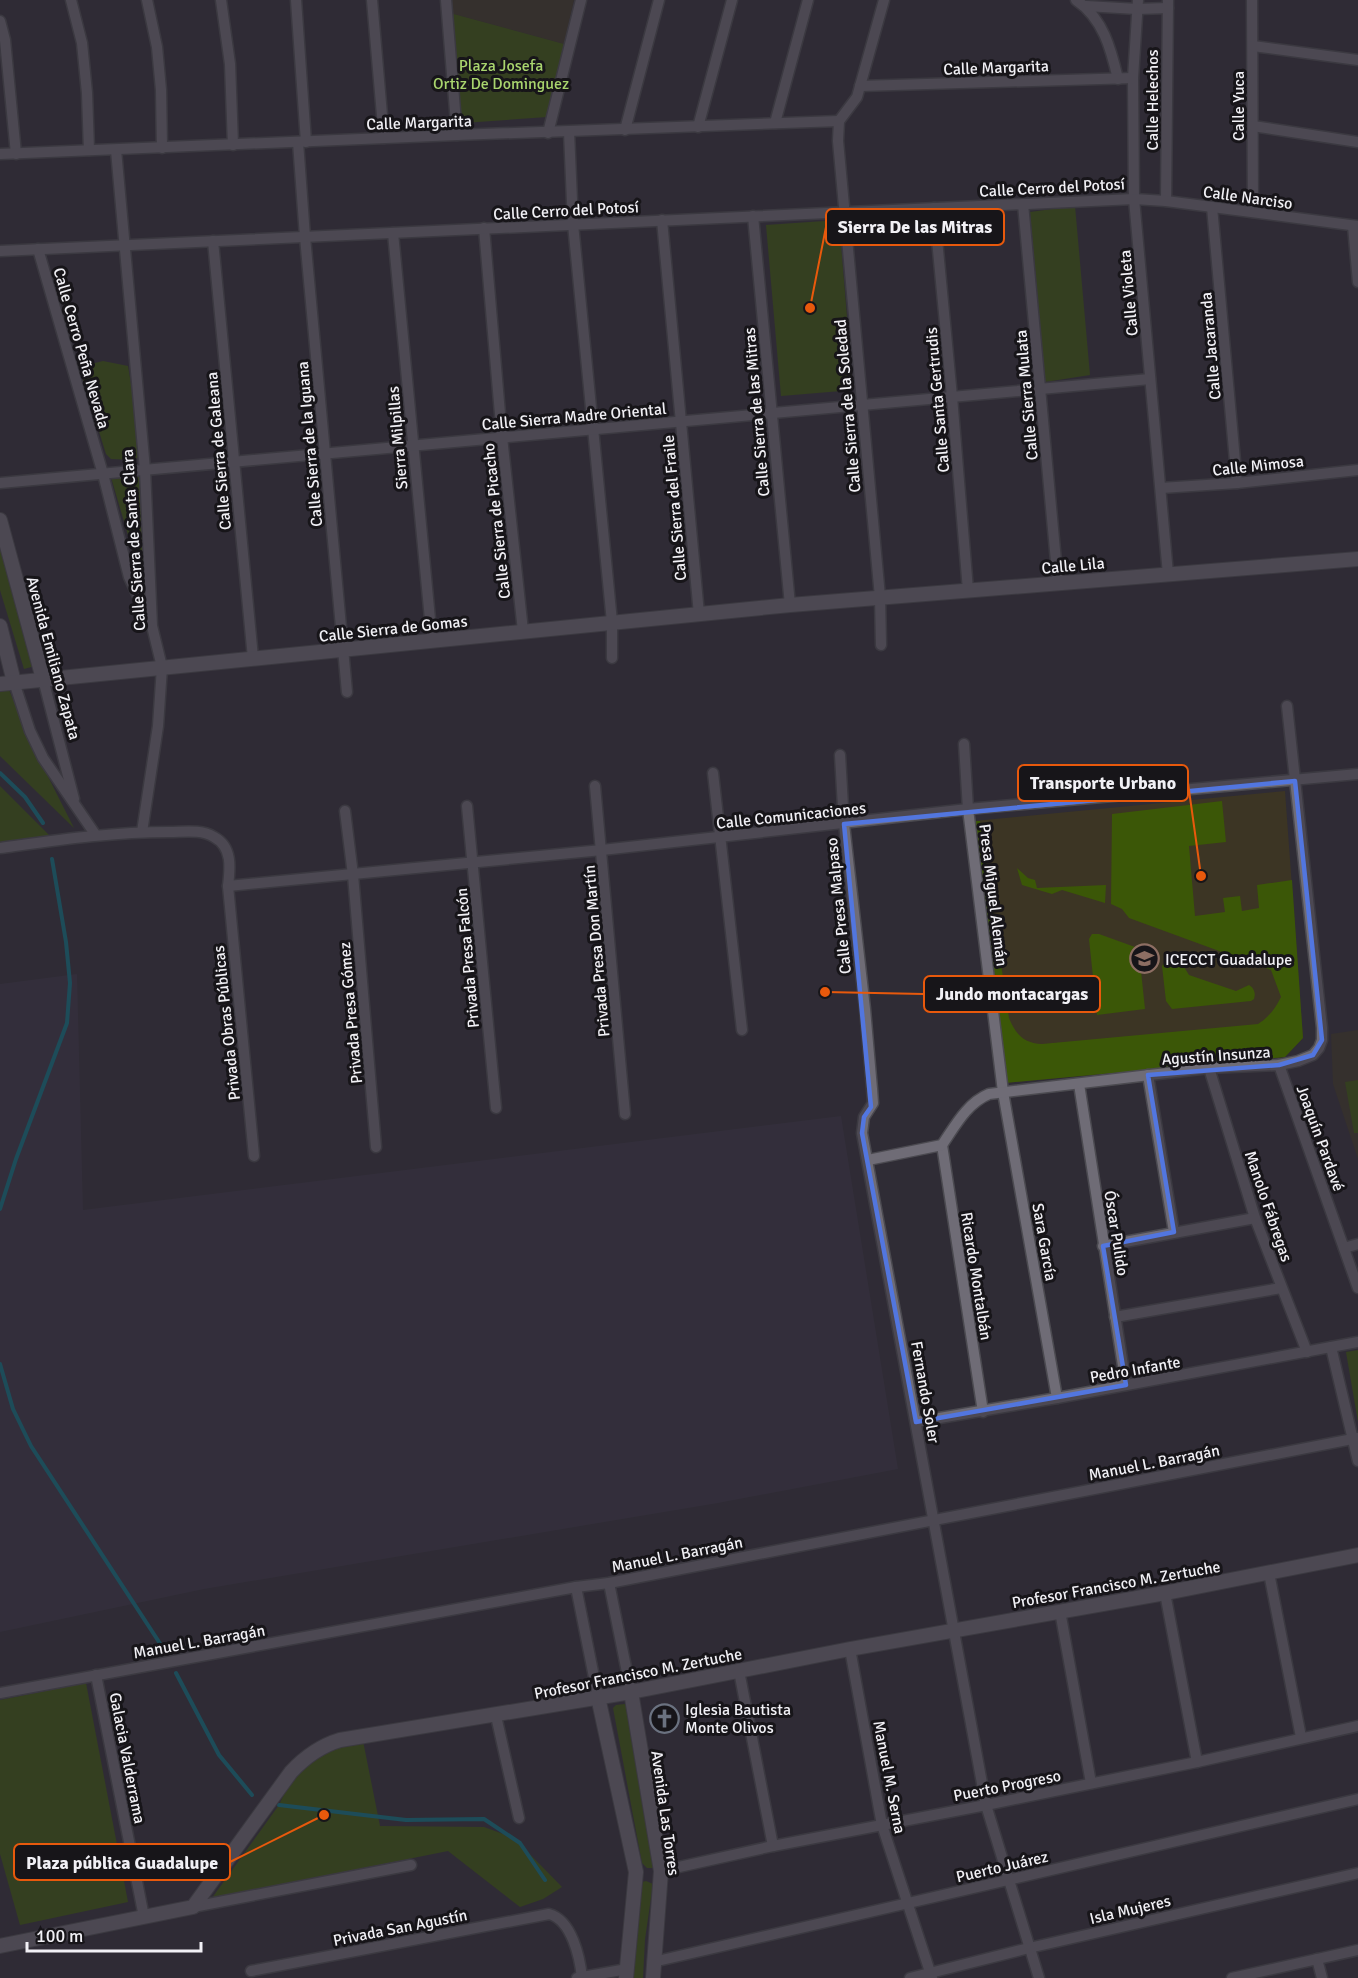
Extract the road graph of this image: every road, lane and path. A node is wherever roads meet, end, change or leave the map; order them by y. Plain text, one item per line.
1 (71, 0) edge
2 (147, 0) edge
3 (221, 0) edge
4 (296, 0) edge
5 (372, 0) edge
6 (446, 0) edge
7 (581, 0) edge
8 (658, 0) edge
9 (732, 0) edge
10 (808, 0) edge
11 (884, 0) edge
12 (1252, 0) edge
13 (1081, 3) edge
14 (1168, 4) edge
15 (1137, 5) edge
16 (0, 21) edge
17 (1252, 46) junction
18 (1358, 60) edge
19 (1133, 78) junction
20 (1118, 79) junction
21 (860, 86) junction
22 (839, 121) junction
23 (775, 123) junction
24 (1253, 126) junction
25 (698, 127) junction
26 (625, 130) junction
27 (548, 132) junction
28 (569, 132) junction
29 (457, 135) junction
30 (384, 138) junction
31 (302, 142) junction
32 (1358, 142) edge
33 (233, 145) junction
34 (162, 148) junction
35 (89, 150) junction
36 (116, 150) junction
37 (0, 154) edge
38 (16, 154) junction
39 (1134, 198) junction
40 (1166, 201) junction
41 (1023, 204) junction
42 (1212, 207) junction
43 (934, 208) junction
44 (844, 212) junction
45 (1253, 212) junction
46 (753, 216) junction
47 (662, 220) junction
48 (573, 224) junction
49 (1356, 226) edge
50 (484, 228) junction
51 (393, 232) junction
52 (305, 237) junction
53 (213, 241) junction
54 (123, 245) junction
55 (38, 249) junction
56 (0, 251) edge
57 (1358, 282) edge
58 (1150, 379) junction
59 (1040, 389) junction
60 (952, 397) junction
61 (862, 405) junction
62 (771, 413) junction
63 (681, 421) junction
64 (591, 429) junction
65 (502, 438) junction
66 (413, 446) junction
67 (326, 453) junction
68 (233, 462) junction
69 (145, 470) junction
70 (1358, 470) edge
71 (103, 474) junction
72 (0, 483) edge
73 (1237, 483) junction
74 (1161, 488) junction
75 (0, 520) edge
76 (1358, 559) edge
77 (1168, 574) junction
78 (1058, 583) junction
79 (968, 590) junction
80 (880, 597) junction
81 (790, 605) junction
82 (699, 614) junction
83 (612, 622) junction
84 (0, 626) edge
85 (152, 626) junction
86 (523, 631) junction
87 (432, 640) junction
88 (881, 645) dead end
89 (343, 649) junction
90 (253, 658) junction
91 (612, 658) dead end
92 (162, 667) junction
93 (43, 679) junction
94 (7, 683) edge
95 (347, 692) dead end
96 (1287, 706) dead end
97 (964, 744) dead end
98 (840, 755) dead end
99 (713, 773) dead end
100 (1358, 774) edge
101 (1295, 781) junction
102 (595, 786) dead end
103 (75, 805) junction
104 (467, 806) dead end
105 (968, 809) junction
106 (345, 812) dead end
107 (844, 824) junction
108 (142, 832) junction
109 (95, 834) junction
110 (722, 837) junction
111 (0, 848) edge
112 (602, 850) junction
113 (473, 863) junction
114 (353, 875) junction
115 (228, 886) junction
116 (742, 1030) dead end
117 (1279, 1065) junction
118 (1209, 1068) junction
119 (1148, 1075) junction
120 (1079, 1084) junction
121 (1003, 1092) junction
122 (496, 1108) dead end
123 (626, 1114) dead end
124 (942, 1145) junction
125 (376, 1147) dead end
126 (254, 1156) dead end
127 (868, 1160) junction
128 (1256, 1218) junction
129 (1174, 1232) junction
130 (1358, 1244) edge
131 (1103, 1246) junction
132 (1344, 1248) junction
133 (1281, 1288) junction
134 (1358, 1288) edge
135 (1115, 1317) junction
136 (1358, 1342) edge
137 (1331, 1347) junction
138 (1307, 1352) junction
139 (1126, 1385) junction
140 (1058, 1398) junction
141 (983, 1412) junction
142 (916, 1422) junction
143 (1356, 1439) edge
144 (1358, 1461) edge
145 (933, 1520) junction
146 (1358, 1555) edge
147 (1269, 1573) junction
148 (609, 1583) junction
149 (576, 1587) junction
150 (1165, 1593) junction
151 (1060, 1611) junction
152 (954, 1630) junction
153 (850, 1648) junction
154 (739, 1671) junction
155 (96, 1675) junction
156 (631, 1692) junction
157 (0, 1693) edge
158 (598, 1697) junction
159 (496, 1716) junction
160 (1358, 1726) edge
161 (1301, 1737) junction
162 (1197, 1762) junction
163 (1091, 1784) junction
164 (1358, 1798) edge
165 (986, 1805) junction
166 (519, 1818) dead end
167 (882, 1825) junction
168 (773, 1846) junction
169 (411, 1865) dead end
170 (661, 1871) junction
171 (1358, 1872) edge
172 (1008, 1880) junction
173 (908, 1904) junction
174 (193, 1907) junction
175 (144, 1917) junction
176 (0, 1946) edge
177 (1029, 1947) junction
178 (1358, 1950) edge
179 (1317, 1959) junction
180 (653, 1962) junction
181 (252, 1971) dead end
182 (627, 1973) edge
183 (932, 1976) edge
184 (580, 1978) edge
185 (653, 1978) edge
186 (910, 1978) edge
187 (1039, 1978) edge
188 (1232, 1978) edge
189 (1322, 1978) edge

1 - 35 street
2 - 34 street
3 - 33 street
4 - 31 street, Calle Sierra de la Iguana
5 - 30 street
6 - 29 street
7 - 27 street
8 - 26 street
9 - 25 street
10 - 23 street
11 - 21 street
12 - 17 street, Calle Yuca
13 - 15 street
13 - 20 street
14 - 15 street
14 - 40 street, Calle Helechos
15 - 19 street, Calle Violeta
16 - 38 street
17 - 18 street
17 - 24 street, Calle Yuca
19 - 20 street, Calle Margarita
19 - 39 street, Calle Violeta
20 - 21 street, Calle Margarita
21 - 22 street
22 - 23 street, Calle Margarita
22 - 44 street, Calle Sierra de la Soledad
23 - 25 street, Calle Margarita
24 - 32 street
24 - 45 street, Calle Yuca
25 - 26 street, Calle Margarita
26 - 28 street, Calle Margarita
27 - 28 street, Calle Margarita
27 - 29 street, Calle Margarita
28 - 48 street
29 - 30 street, Calle Margarita
30 - 31 street, Calle Margarita
31 - 33 street, Calle Margarita
31 - 52 street, Calle Sierra de la Iguana
33 - 34 street, Calle Margarita
34 - 36 street, Calle Margarita
35 - 36 street, Calle Margarita
35 - 38 street, Calle Margarita
36 - 54 street, Calle Sierra de Santa Clara
37 - 38 street, Calle Margarita
39 - 40 street, Calle Narciso
39 - 41 street, Calle Cerro del Potosí
39 - 58 street, Calle Violeta
40 - 42 street, Calle Narciso
41 - 43 street, Calle Cerro del Potosí
41 - 59 street, Calle Sierra Mulata
42 - 45 street, Calle Narciso
42 - 73 street, Calle Jacaranda
43 - 44 street, Calle Cerro del Potosí
43 - 60 street, Calle Santa Gertrudis
44 - 46 street, Calle Cerro del Potosí
44 - 61 street, Calle Sierra de la Soledad
45 - 49 street, Calle Narciso
46 - 47 street, Calle Cerro del Potosí
46 - 62 street, Calle Sierra de las Mitras
47 - 48 street, Calle Cerro del Potosí
47 - 63 street, Calle Sierra del Fraile
48 - 50 street, Calle Cerro del Potosí
48 - 64 street
49 - 57 street
50 - 51 street, Calle Cerro del Potosí
50 - 65 street, Calle Sierra de Picacho
51 - 52 street, Calle Cerro del Potosí
51 - 66 street, Sierra Milpillas
52 - 53 street, Calle Cerro del Potosí
52 - 67 street, Calle Sierra de la Iguana
53 - 54 street, Calle Cerro del Potosí
53 - 68 street, Calle Sierra de Galeana
54 - 55 street, Calle Cerro del Potosí
54 - 69 street, Calle Sierra de Santa Clara
55 - 56 street, Calle Cerro del Potosí
55 - 71 street, Calle Cerro Peña Nevada
58 - 59 street, Calle Sierra Madre Oriental
58 - 74 street, Calle Violeta
59 - 60 street, Calle Sierra Madre Oriental
59 - 78 street, Calle Sierra Mulata
60 - 61 street, Calle Sierra Madre Oriental
60 - 79 street, Calle Santa Gertrudis
61 - 62 street, Calle Sierra Madre Oriental
61 - 80 street, Calle Sierra de la Soledad
62 - 63 street, Calle Sierra Madre Oriental
62 - 81 street, Calle Sierra de las Mitras
63 - 64 street, Calle Sierra Madre Oriental
63 - 82 street, Calle Sierra del Fraile
64 - 65 street, Calle Sierra Madre Oriental
64 - 83 street
65 - 66 street, Calle Sierra Madre Oriental
65 - 86 street, Calle Sierra de Picacho
66 - 67 street, Calle Sierra Madre Oriental
66 - 87 street, Sierra Milpillas
67 - 68 street, Calle Sierra Madre Oriental
67 - 89 street, Calle Sierra de la Iguana
68 - 69 street, Calle Sierra Madre Oriental
68 - 90 street, Calle Sierra de Galeana
69 - 71 street, Calle Sierra Madre Oriental
69 - 85 street, Calle Sierra de Santa Clara
70 - 73 street, Calle Mimosa
71 - 72 street, Calle Sierra Madre Oriental
71 - 85 street, Calle Cerro Peña Nevada
73 - 74 street, Calle Mimosa
74 - 77 street, Calle Violeta
75 - 93 street, Avenida Emiliano Zapata
76 - 77 street, Calle Lila
77 - 78 street, Calle Lila
78 - 79 street, Calle Lila
79 - 80 street, Calle Lila
80 - 81 street, Calle Lila
80 - 88 street, Calle Sierra de la Soledad
81 - 82 street, Calle Sierra de Gomas
82 - 83 street, Calle Sierra de Gomas
83 - 86 street, Calle Sierra de Gomas
83 - 91 street
84 - 94 street, Avenida Emiliano Zapata
85 - 92 street, Calle Sierra de Santa Clara
86 - 87 street, Calle Sierra de Gomas
87 - 89 street, Calle Sierra de Gomas
89 - 90 street, Calle Sierra de Gomas
89 - 95 street, Calle Sierra de la Iguana
90 - 92 street, Calle Sierra de Gomas
92 - 93 street, Calle Sierra de Gomas
92 - 108 street, Calle Sierra de Santa Clara
93 - 94 street, Calle Sierra de Gomas
93 - 103 street, Avenida Emiliano Zapata
94 - 103 street, Avenida Emiliano Zapata
96 - 101 street
97 - 105 street, Presa Miguel Alemán
98 - 107 street, Calle Presa Malpaso
99 - 110 street
100 - 101 street, Calle Comunicaciones
101 - 105 street, Calle Comunicaciones
101 - 117 street, Agustín Insunza
102 - 112 street, Privada Presa Don Martín
103 - 109 street, Avenida Emiliano Zapata
104 - 113 street, Privada Presa Falcón
105 - 107 street, Calle Comunicaciones
105 - 121 street, Presa Miguel Alemán
106 - 114 street, Privada Presa Gómez
107 - 110 street, Calle Comunicaciones
107 - 127 street, Calle Presa Malpaso
108 - 109 street
108 - 115 street, Privada Obras Públicas
109 - 111 street
110 - 112 street, Calle Comunicaciones
110 - 116 street
112 - 113 street, Calle Comunicaciones
112 - 123 street, Privada Presa Don Martín
113 - 114 street, Calle Comunicaciones
113 - 122 street, Privada Presa Falcón
114 - 115 street, Calle Comunicaciones
114 - 125 street, Privada Presa Gómez
115 - 126 street, Privada Obras Públicas
117 - 118 street, Agustín Insunza
117 - 132 street, Joaquín Pardavé
118 - 119 street, Agustín Insunza
118 - 128 street, Manolo Fábregas
119 - 120 street, Agustín Insunza
119 - 129 street
120 - 121 street, Agustín Insunza
120 - 131 street, Óscar Pulido
121 - 124 street, Agustín Insunza
121 - 140 street, Sara García
124 - 127 street
124 - 141 street, Ricardo Montalbán
127 - 142 street, Fernando Soler
128 - 129 street
128 - 133 street, Manolo Fábregas
129 - 131 street
130 - 132 street
131 - 135 street, Óscar Pulido
132 - 134 street, Joaquín Pardavé
133 - 135 street
133 - 138 street, Manolo Fábregas
135 - 139 street, Óscar Pulido
136 - 137 street, Pedro Infante
137 - 138 street, Pedro Infante
137 - 143 street
138 - 139 street, Pedro Infante
139 - 140 street, Pedro Infante
140 - 141 street, Pedro Infante
141 - 142 street, Pedro Infante
142 - 145 street, Fernando Soler
143 - 144 street
143 - 145 street, Manuel L. Barragán
145 - 148 street, Manuel L. Barragán
145 - 152 street, Fernando Soler
146 - 147 street, Profesor Francisco M. Zertuche
147 - 150 street, Profesor Francisco M. Zertuche
147 - 161 street
148 - 149 street, Manuel L. Barragán
148 - 156 street, Avenida Las Torres
149 - 155 street, Manuel L. Barragán
149 - 158 street
150 - 151 street, Profesor Francisco M. Zertuche
150 - 162 street
151 - 152 street, Profesor Francisco M. Zertuche
151 - 163 street
152 - 153 street, Profesor Francisco M. Zertuche
152 - 165 street, Fernando Soler
153 - 154 street, Profesor Francisco M. Zertuche
153 - 167 street, Manuel M. Serna
154 - 156 street, Profesor Francisco M. Zertuche
154 - 168 street
155 - 157 street, Manuel L. Barragán
155 - 175 street, Galacia Valderrama
156 - 158 street, Profesor Francisco M. Zertuche
156 - 170 street, Avenida Las Torres
158 - 159 street, Profesor Francisco M. Zertuche
158 - 182 street
159 - 166 street
159 - 174 street, Profesor Francisco M. Zertuche
160 - 161 street, Puerto Progreso
161 - 162 street, Puerto Progreso
162 - 163 street, Puerto Progreso
163 - 165 street, Puerto Progreso
164 - 172 street, Puerto Juárez
165 - 167 street, Puerto Progreso
165 - 172 street, Fernando Soler
167 - 168 street, Puerto Progreso
167 - 173 street, Manuel M. Serna
168 - 170 street, Puerto Progreso
169 - 174 street
170 - 180 street, Avenida Las Torres
171 - 177 street, Isla Mujeres
172 - 173 street, Puerto Juárez
172 - 177 street, Fernando Soler
173 - 180 street, Puerto Juárez
173 - 183 street, Manuel M. Serna
174 - 175 street
175 - 176 street
177 - 183 street, Isla Mujeres
177 - 187 street, Fernando Soler
178 - 179 street
179 - 188 street
179 - 189 street
180 - 185 street, Avenida Las Torres
181 - 184 street, Privada San Agustín
182 - 184 street
183 - 186 street, Isla Mujeres

